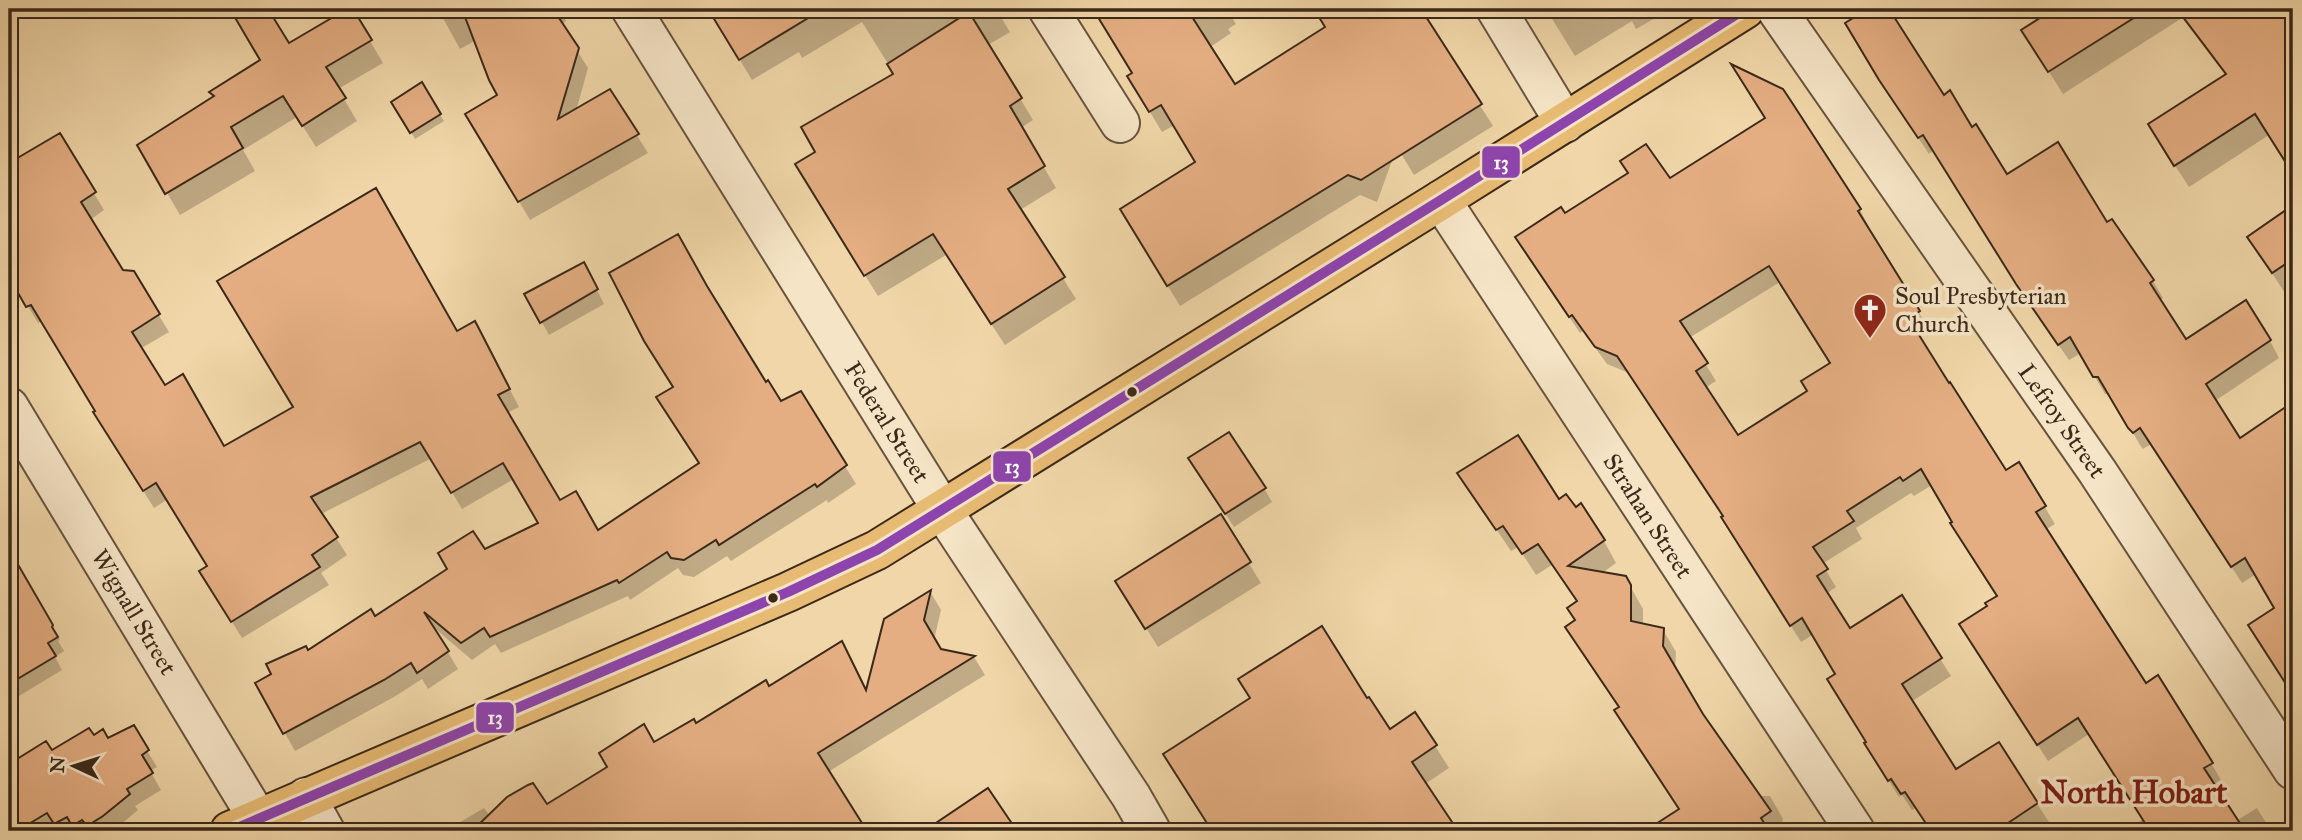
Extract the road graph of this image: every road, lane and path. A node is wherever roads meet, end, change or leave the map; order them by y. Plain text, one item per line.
1 (631, 9) edge
2 (1048, 9) edge
3 (1496, 9) edge
4 (1745, 9) edge
5 (1776, 9) edge
6 (1120, 123) dead end
7 (1565, 123) junction
8 (1441, 200) junction
9 (9, 407) edge
10 (943, 511) junction
11 (2293, 770) edge
12 (306, 797) junction
13 (244, 825) edge
14 (325, 831) edge
15 (1151, 831) edge
16 (1855, 831) edge

1 - 10 street, Federal Street
2 - 6 street
3 - 7 street
4 - 7 main road
5 - 11 street, Lefroy Street
7 - 8 main road
8 - 10 main road
8 - 16 street, Strahan Street
9 - 13 street, Wignall Street
10 - 12 main road
10 - 15 street, Federal Street
12 - 13 main road
12 - 14 street

